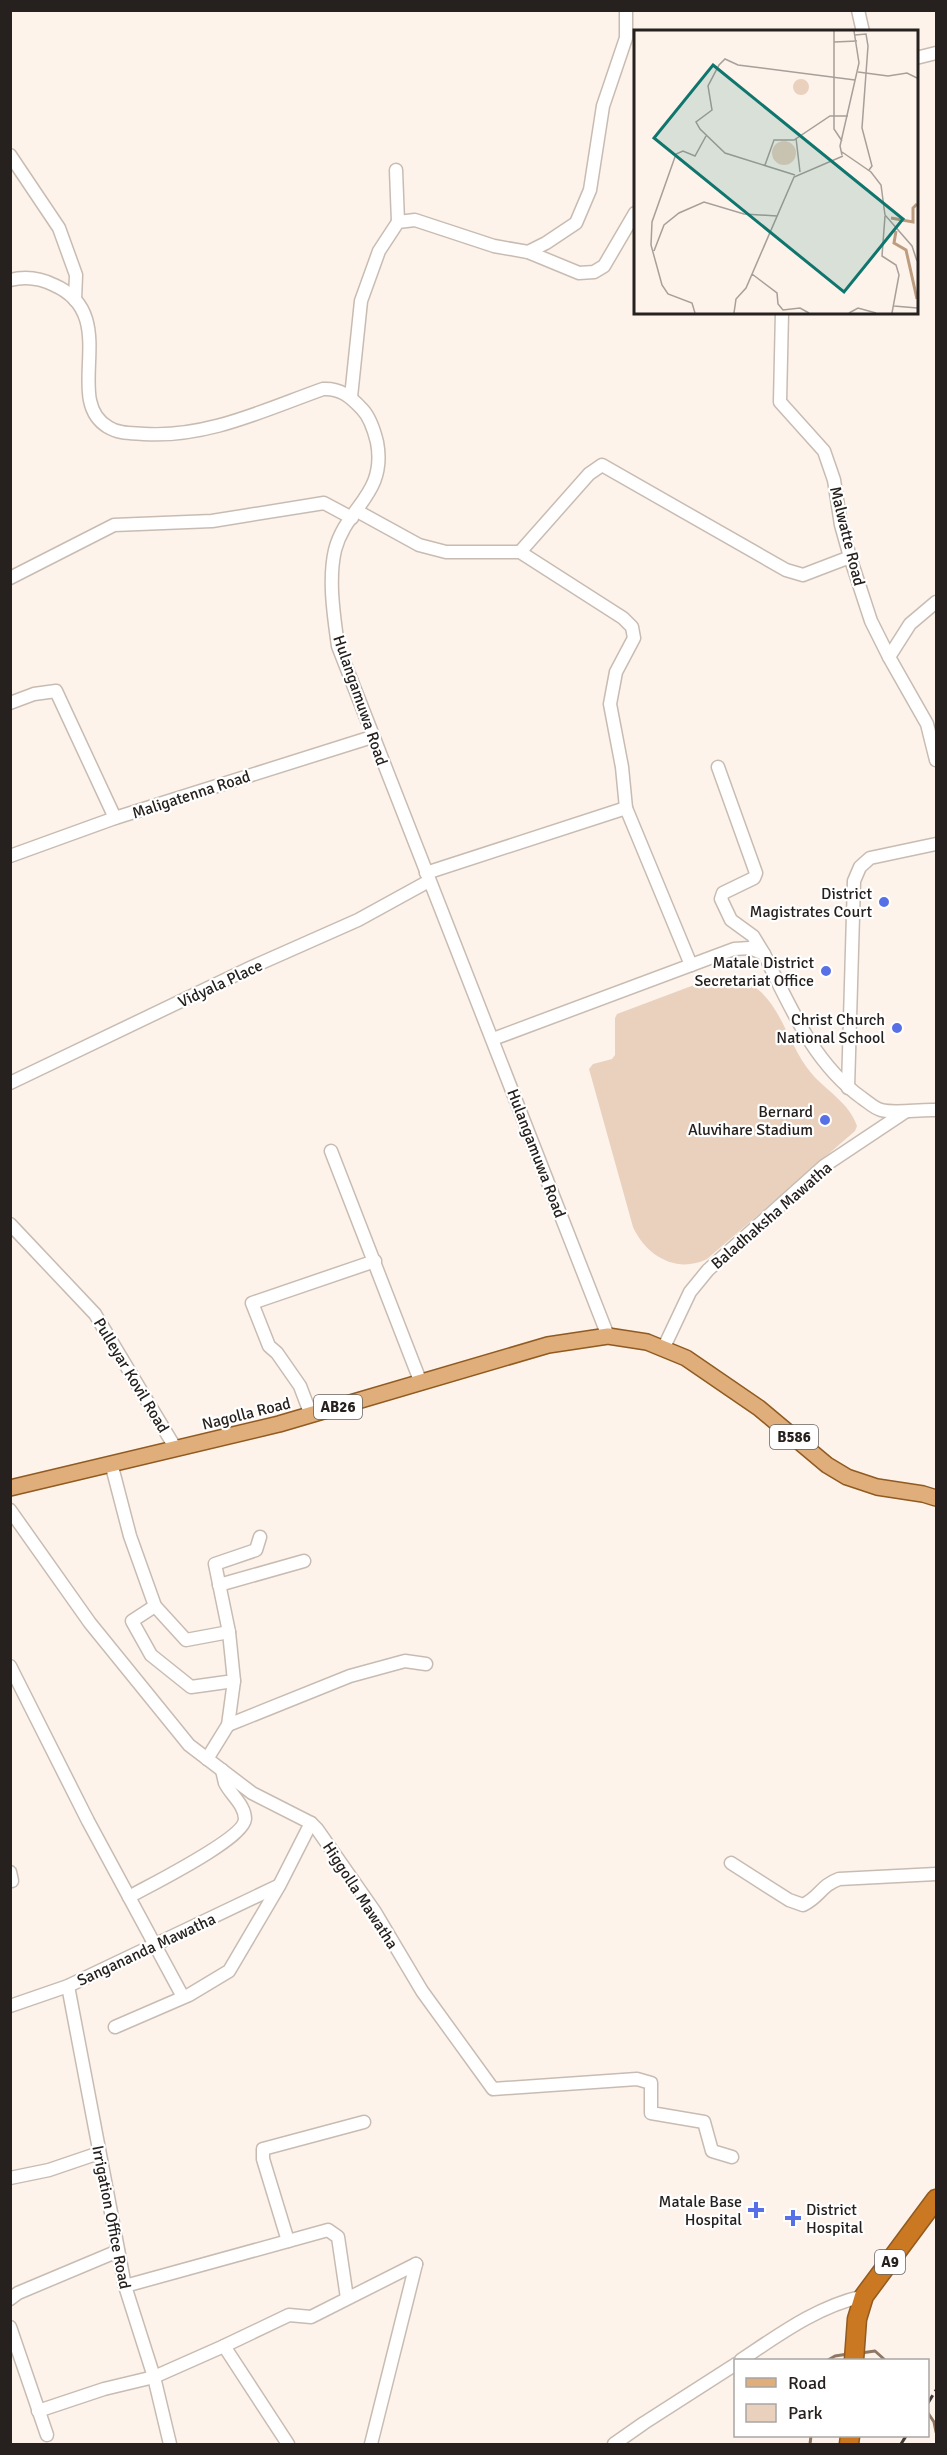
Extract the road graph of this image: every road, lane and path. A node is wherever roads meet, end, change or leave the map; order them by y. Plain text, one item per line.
1 (626, 10) edge
2 (858, 10) edge
3 (863, 30) edge
4 (936, 53) edge
5 (917, 58) edge
6 (10, 155) edge
7 (396, 170) dead end
8 (634, 215) edge
9 (398, 222) junction
10 (528, 252) junction
11 (10, 280) edge
12 (75, 300) junction
13 (782, 314) edge
14 (351, 397) junction
15 (354, 515) junction
16 (520, 552) junction
17 (850, 557) junction
18 (10, 578) edge
19 (936, 602) edge
20 (889, 657) junction
21 (10, 703) edge
22 (372, 737) junction
23 (936, 760) edge
24 (718, 767) dead end
25 (626, 808) junction
26 (115, 819) junction
27 (936, 844) edge
28 (10, 856) edge
29 (428, 877) junction
30 (764, 954) junction
31 (691, 965) junction
32 (493, 1039) junction
33 (10, 1083) edge
34 (848, 1088) junction
35 (909, 1110) junction
36 (936, 1110) edge
37 (331, 1151) dead end
38 (10, 1224) edge
39 (375, 1261) junction
40 (608, 1336) junction
41 (664, 1347) junction
42 (421, 1383) junction
43 (311, 1415) junction
44 (176, 1449) junction
45 (111, 1463) junction
46 (10, 1488) edge
47 (936, 1498) edge
48 (10, 1510) edge
49 (260, 1537) dead end
50 (304, 1561) dead end
51 (219, 1585) junction
52 (155, 1606) junction
53 (229, 1632) junction
54 (426, 1664) dead end
55 (10, 1666) edge
56 (234, 1682) junction
57 (228, 1725) junction
58 (207, 1759) junction
59 (222, 1770) junction
60 (311, 1823) junction
61 (731, 1863) dead end
62 (936, 1874) edge
63 (279, 1886) junction
64 (129, 1897) junction
65 (154, 1946) junction
66 (68, 1986) junction
67 (183, 1998) junction
68 (10, 2006) edge
69 (115, 2027) dead end
70 (364, 2122) dead end
71 (99, 2153) junction
72 (732, 2157) dead end
73 (11, 2178) edge
74 (936, 2199) edge
75 (288, 2241) junction
76 (118, 2251) junction
77 (125, 2286) junction
78 (864, 2296) junction
79 (347, 2298) junction
80 (10, 2300) edge
81 (10, 2327) edge
82 (224, 2346) junction
83 (744, 2359) edge
84 (854, 2359) edge
85 (734, 2365) edge
86 (154, 2377) junction
87 (38, 2411) junction
88 (47, 2435) dead end
89 (170, 2445) edge
90 (288, 2445) edge
91 (371, 2445) edge
92 (614, 2445) edge

1 - 10 street
2 - 3 street
4 - 5 street
6 - 12 street
7 - 9 street
8 - 10 street
9 - 10 street
9 - 14 street
11 - 12 street
12 - 14 street
13 - 17 street, Malwatte Road
14 - 15 street, Hulangamuwa Road
15 - 16 street
15 - 18 street
15 - 22 street, Hulangamuwa Road
16 - 17 street
16 - 25 street
17 - 20 street, Malwatte Road
19 - 20 street
20 - 23 street, Malwatte Road
21 - 26 street
22 - 26 street, Maligatenna Road
22 - 29 street, Hulangamuwa Road
24 - 30 street
25 - 29 street, Vidyala Place
25 - 31 street
26 - 28 street, Maligatenna Road
27 - 34 street
29 - 32 street, Hulangamuwa Road
29 - 33 street, Vidyala Place
30 - 31 street
30 - 34 street
31 - 32 street
32 - 40 street, Hulangamuwa Road
34 - 35 street
35 - 36 street
35 - 41 street, Baladhaksha Mawatha
37 - 39 street
38 - 44 street, Pulleyar Kovil Road
39 - 42 street
39 - 43 street
40 - 41 main road, Nagolla Road / AB26
40 - 42 main road, Nagolla Road / AB26
41 - 47 main road, B586
42 - 43 main road, Nagolla Road / AB26
43 - 44 main road, Nagolla Road / AB26
44 - 45 main road, Nagolla Road / AB26
45 - 46 main road, Nagolla Road / AB26
45 - 52 street
48 - 58 street, Higgolla Mawatha
49 - 51 street
50 - 51 street
51 - 53 street
52 - 53 street
52 - 56 street
53 - 56 street
54 - 57 street
55 - 64 street
56 - 57 street
57 - 58 street
58 - 59 street, Higgolla Mawatha
59 - 60 street, Higgolla Mawatha
59 - 64 street
60 - 63 street
60 - 72 street, Higgolla Mawatha
61 - 62 street
63 - 65 street, Sangananda Mawatha
63 - 67 street
64 - 65 street
65 - 66 street, Sangananda Mawatha
65 - 67 street
66 - 68 street, Sangananda Mawatha
66 - 71 street, Irrigation Office Road
67 - 69 street
70 - 75 street
71 - 73 street
71 - 76 street, Irrigation Office Road
74 - 78 highway, A9
75 - 77 street
75 - 79 street
76 - 77 street, Irrigation Office Road
76 - 80 street
77 - 86 street, Irrigation Office Road
78 - 83 street
78 - 84 highway, A9
79 - 82 street
79 - 91 street
81 - 87 street
82 - 86 street
82 - 90 street
85 - 92 street
86 - 87 street
86 - 89 street, Irrigation Office Road
87 - 88 street

